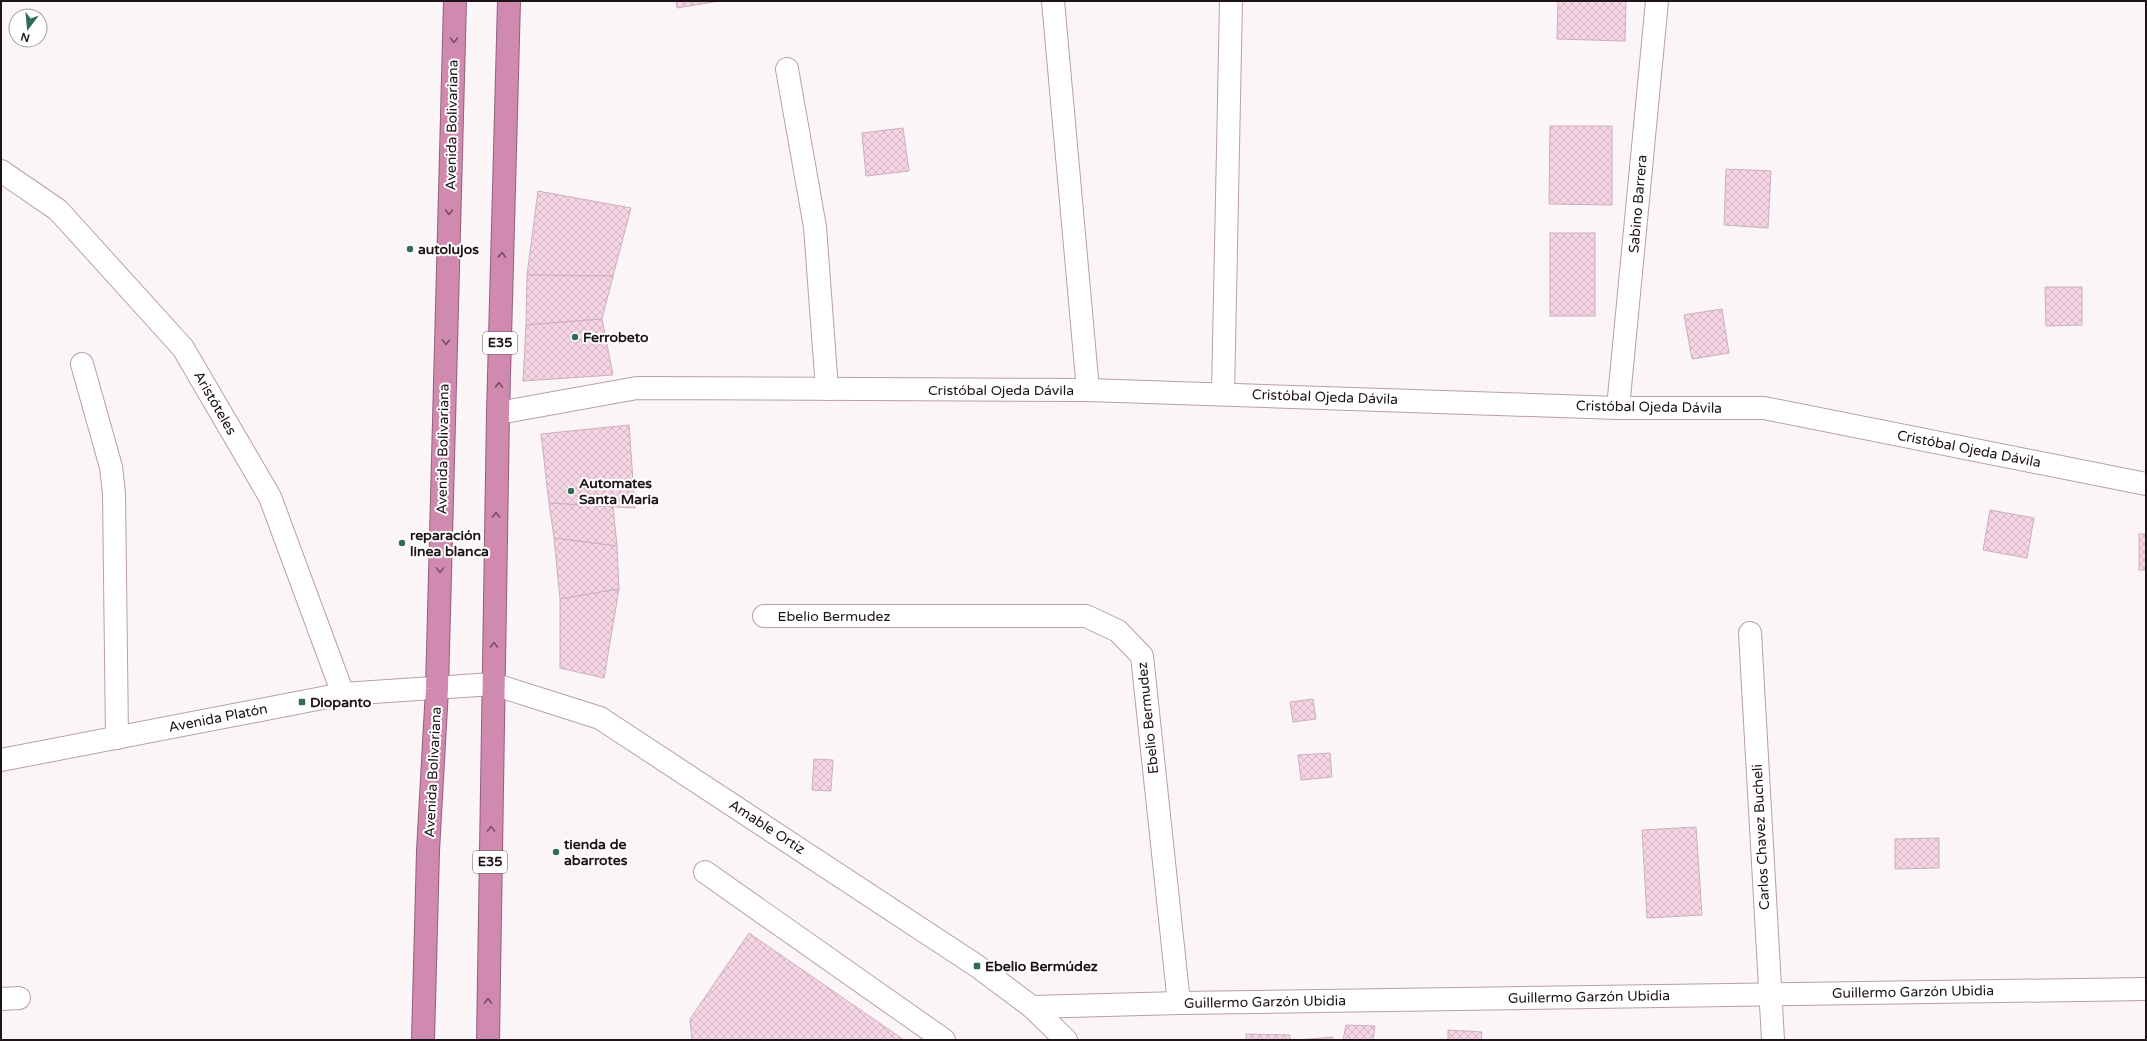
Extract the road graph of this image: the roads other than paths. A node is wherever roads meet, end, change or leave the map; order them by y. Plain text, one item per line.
1 (455, 1) edge
2 (509, 1) edge
3 (1053, 1) edge
4 (1231, 1) edge
5 (1657, 1) edge
6 (787, 69) dead end
7 (1, 172) edge
8 (82, 364) dead end
9 (828, 389) junction
10 (1088, 390) junction
11 (1223, 394) junction
12 (1618, 408) junction
13 (498, 412) junction
14 (2146, 484) edge
15 (764, 616) dead end
16 (1750, 633) dead end
17 (493, 684) junction
18 (437, 689) junction
19 (342, 694) junction
20 (117, 738) junction
21 (1, 760) edge
22 (705, 872) dead end
23 (2146, 989) edge
24 (1770, 994) junction
25 (1179, 1003) junction
26 (1032, 1008) junction
27 (424, 1040) edge
28 (488, 1040) edge
29 (944, 1040) edge
30 (1066, 1040) edge
31 (1773, 1040) edge

1 -> 18 highway, Avenida Bolivariana
13 -> 2 highway, E35
3 - 10 street
4 - 11 street
5 - 12 street, Sabino Barrera
6 - 9 street
7 - 19 street, Aristóteles
8 - 20 street
9 - 10 street, Cristóbal Ojeda Dávila
9 - 13 street, Cristóbal Ojeda Dávila
10 - 11 street, Cristóbal Ojeda Dávila
11 - 12 street, Cristóbal Ojeda Dávila
12 - 14 street, Cristóbal Ojeda Dávila
17 -> 13 highway, E35
15 - 25 street, Ebelio Bermudez
16 - 24 street, Carlos Chavez Bucheli
17 - 18 street, Amable Ortiz
17 - 26 street, Amable Ortiz
28 -> 17 highway, E35
18 - 19 street, Avenida Platón
18 - 27 highway, Avenida Bolivariana
19 - 20 street, Avenida Platón
20 - 21 street, Avenida Platón
22 - 29 street
23 - 24 street, Guillermo Garzón Ubidia
24 - 25 street, Guillermo Garzón Ubidia
24 - 31 street, Carlos Chavez Bucheli
25 - 26 street, Guillermo Garzón Ubidia
26 - 30 street, Amable Ortiz

